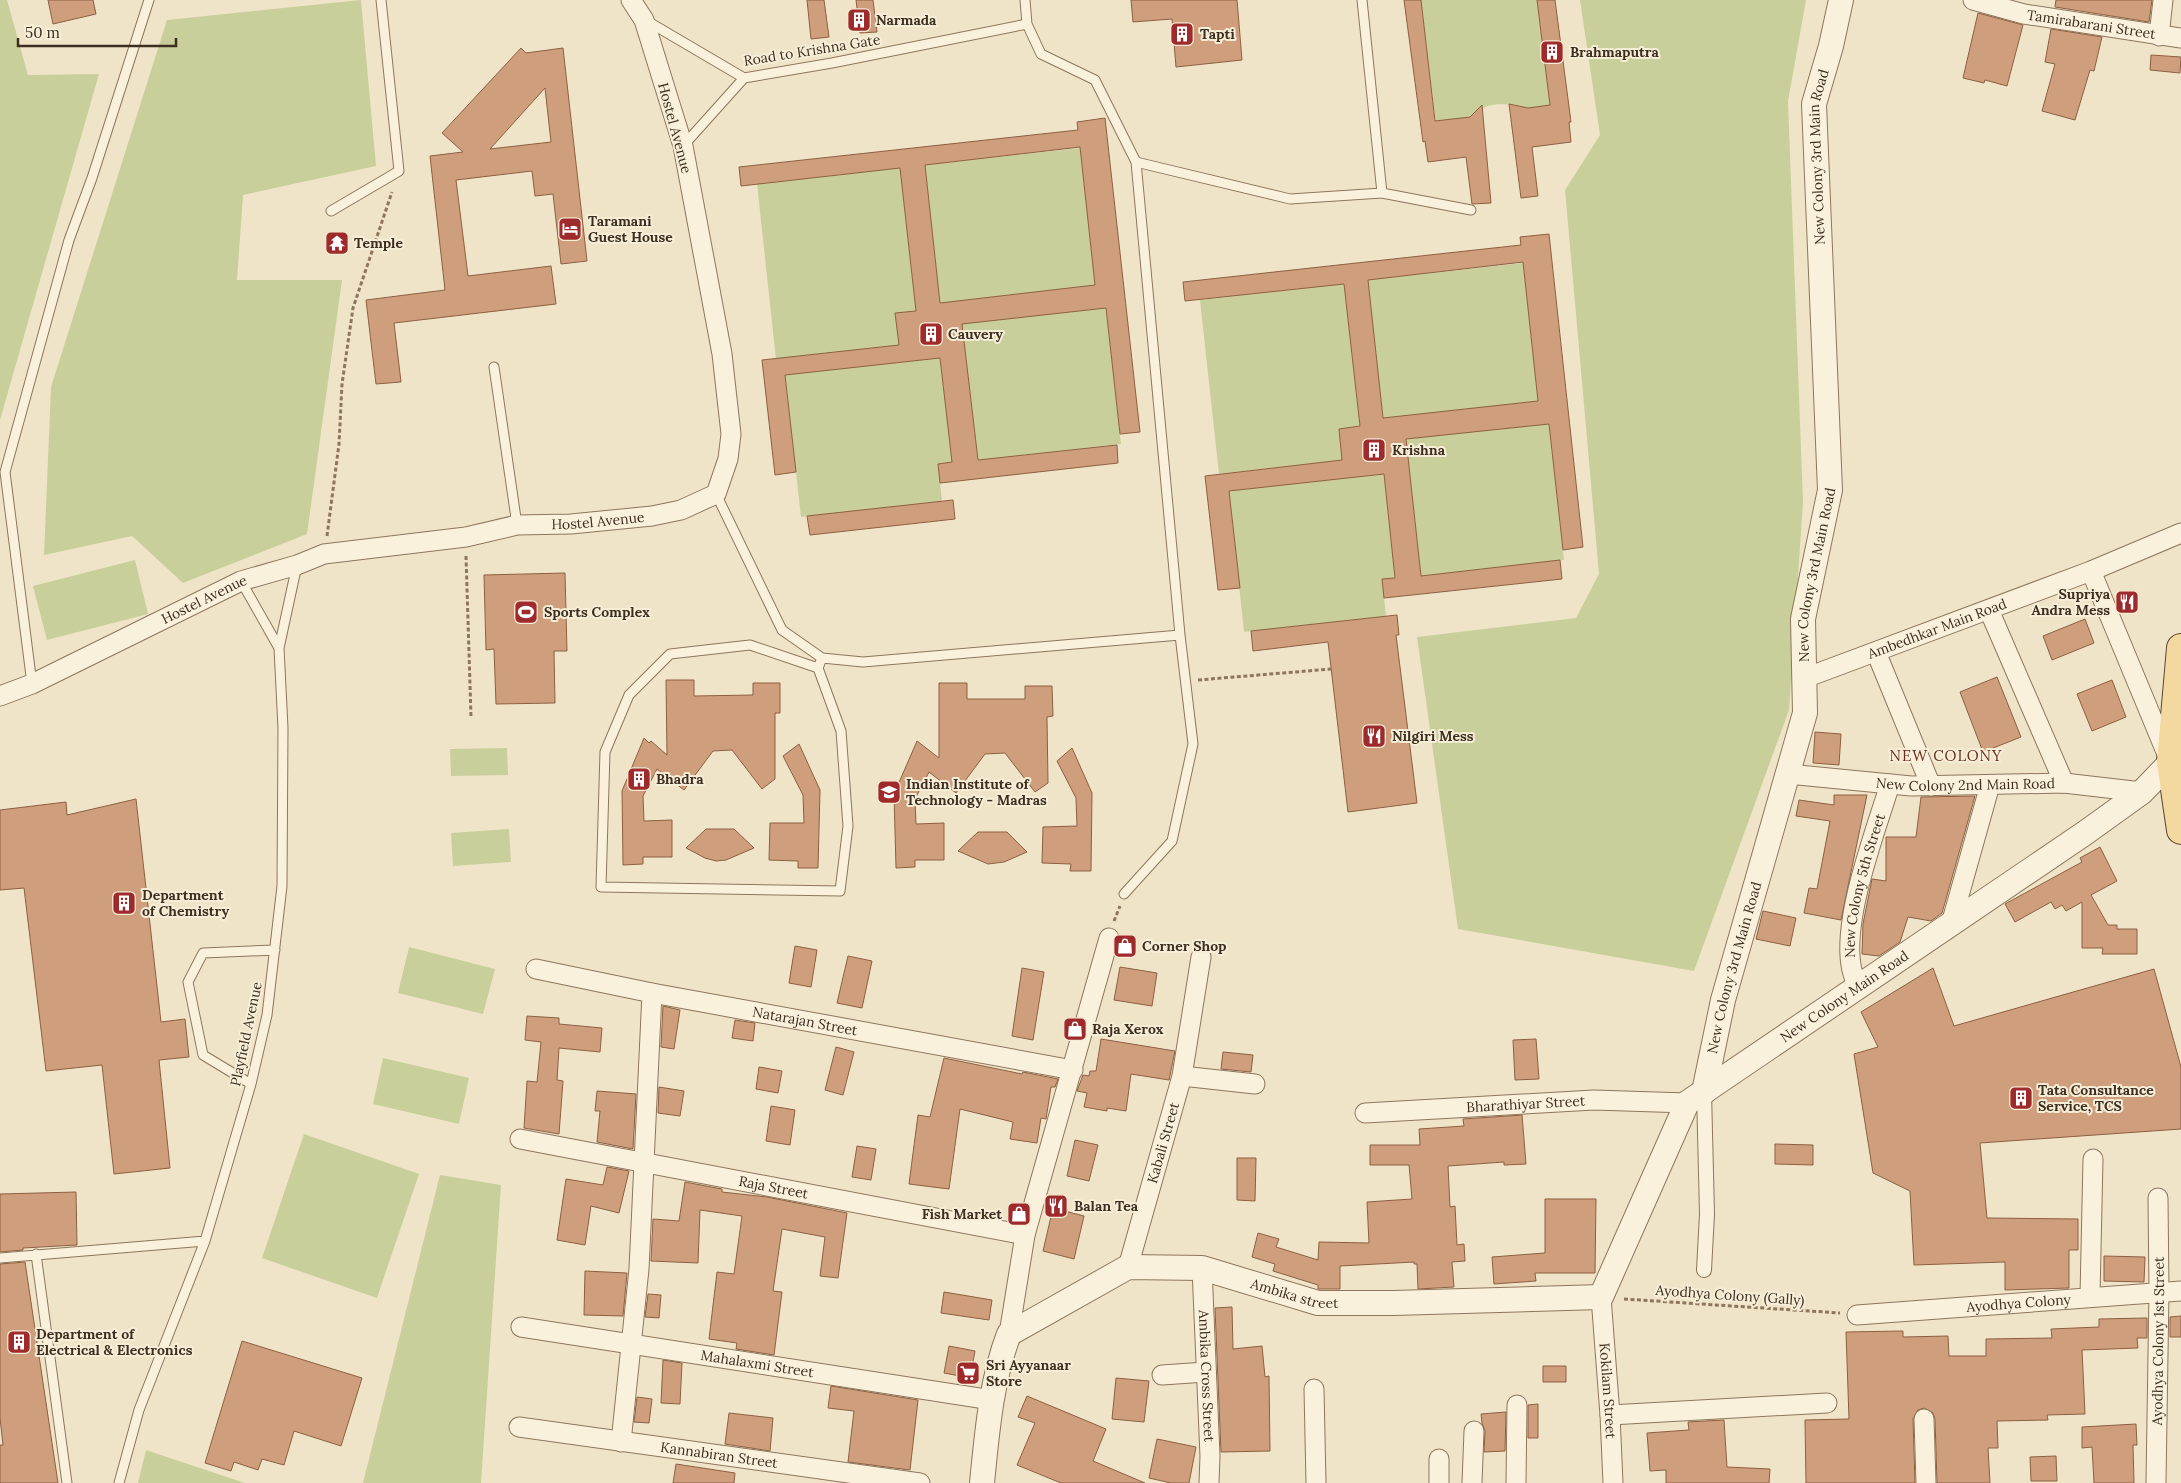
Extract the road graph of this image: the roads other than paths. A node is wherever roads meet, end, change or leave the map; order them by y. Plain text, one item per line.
1 (149, 0) edge
2 (381, 0) edge
3 (631, 0) edge
4 (1025, 0) edge
5 (1362, 0) edge
6 (1841, 0) edge
7 (1973, 0) edge
8 (2163, 0) edge
9 (644, 20) junction
10 (1027, 24) junction
11 (2159, 36) junction
12 (2181, 38) edge
13 (744, 78) junction
14 (683, 146) junction
15 (1136, 162) junction
16 (1382, 193) junction
17 (1471, 210) dead end
18 (331, 211) dead end
19 (494, 367) dead end
20 (3, 472) edge
21 (716, 494) junction
22 (517, 526) junction
23 (2181, 533) edge
24 (297, 565) junction
25 (2091, 571) junction
26 (241, 581) junction
27 (1989, 610) junction
28 (1180, 634) junction
29 (279, 648) junction
30 (2181, 648) edge
31 (1876, 652) junction
32 (822, 658) junction
33 (818, 668) junction
34 (1805, 678) junction
35 (32, 684) junction
36 (0, 696) edge
37 (2171, 762) junction
38 (1788, 774) junction
39 (2064, 783) junction
40 (1890, 784) junction
41 (1931, 786) junction
42 (1990, 786) junction
43 (2142, 792) junction
44 (2181, 830) edge
45 (1124, 894) road end
46 (1951, 924) junction
47 (1109, 938) road end
48 (275, 950) junction
49 (1202, 957) dead end
50 (536, 969) dead end
51 (1858, 988) junction
52 (652, 993) junction
53 (1073, 1070) junction
54 (1182, 1076) junction
55 (251, 1084) junction
56 (1255, 1084) dead end
57 (1695, 1098) junction
58 (1365, 1113) dead end
59 (520, 1138) dead end
60 (2093, 1159) dead end
61 (644, 1163) junction
62 (2158, 1198) dead end
63 (1026, 1235) junction
64 (205, 1241) junction
65 (36, 1254) junction
66 (0, 1258) edge
67 (1128, 1267) junction
68 (1202, 1268) junction
69 (1704, 1270) dead end
70 (2159, 1291) junction
71 (2181, 1291) edge
72 (2090, 1296) junction
73 (1601, 1297) junction
74 (1858, 1314) road end
75 (522, 1327) dead end
76 (1009, 1334) junction
77 (630, 1344) junction
78 (1206, 1372) junction
79 (1162, 1375) dead end
80 (1314, 1389) dead end
81 (992, 1400) junction
82 (1827, 1404) dead end
83 (1517, 1405) dead end
84 (1610, 1415) junction
85 (1924, 1418) dead end
86 (519, 1427) dead end
87 (1474, 1431) dead end
88 (621, 1442) junction
89 (1439, 1459) dead end
90 (68, 1483) edge
91 (119, 1483) edge
92 (920, 1483) edge
93 (982, 1483) edge
94 (1209, 1483) edge
95 (1316, 1483) edge
96 (1439, 1483) edge
97 (1472, 1483) edge
98 (1516, 1483) edge
99 (1613, 1483) edge
100 (1926, 1483) edge
101 (2156, 1483) edge

1 - 20 lane
2 - 18 lane
3 - 9 street, Hostel Avenue
4 - 10 lane
5 - 16 lane
6 - 34 street, New Colony 3rd Main Road
7 - 11 street, Tamirabarani Street
8 - 11 street
9 - 13 lane, Road to Krishna Gate
9 - 14 street, Hostel Avenue
10 - 13 lane, Road to Krishna Gate
10 - 15 lane
11 - 12 street, Tamirabarani Street
13 - 14 lane
14 - 21 street, Hostel Avenue
15 - 16 lane
15 - 28 lane
16 - 17 lane
19 - 22 lane
20 - 35 lane
21 - 22 street, Hostel Avenue
21 - 32 lane
22 - 24 street, Hostel Avenue
23 - 25 street, Ambedhkar Main Road
24 - 26 street, Hostel Avenue
24 - 29 lane
25 - 27 street, Ambedhkar Main Road
25 - 37 street
26 - 29 lane, Playfield Avenue
26 - 35 street, Hostel Avenue
27 - 31 street, Ambedhkar Main Road
27 - 39 street
28 - 32 lane
28 - 45 lane
29 - 48 lane, Playfield Avenue
30 - 37 main road
31 - 34 street, Ambedhkar Main Road
31 - 41 street
32 - 33 lane
33 - 33 lane
34 - 38 street, New Colony 3rd Main Road
35 - 36 street, Hostel Avenue
37 - 43 street, New Colony Main Road
37 - 44 main road
38 - 40 street, New Colony 2nd Main Road
38 - 57 street, New Colony 3rd Main Road
39 - 42 street, New Colony 2nd Main Road
39 - 43 street, New Colony 2nd Main Road
40 - 41 street, New Colony 2nd Main Road
40 - 51 street, New Colony 5th Street
41 - 42 street, New Colony 2nd Main Road
42 - 46 street
43 - 46 street, New Colony Main Road
46 - 51 street, New Colony Main Road
47 - 53 street
48 - 55 lane, Playfield Avenue
48 - 55 lane
49 - 54 street, Kabali Street
50 - 52 street, Natarajan Street
51 - 57 street, New Colony Main Road
52 - 53 street, Natarajan Street
52 - 61 street
53 - 63 street
54 - 56 street
54 - 67 street, Kabali Street
55 - 64 lane, Playfield Avenue
57 - 58 street, Bharathiyar Street
57 - 69 street
57 - 73 street
59 - 61 street, Raja Street
60 - 72 street
61 - 63 street, Raja Street
61 - 77 street
62 - 70 street, Ayodhya Colony 1st Street
63 - 76 street
64 - 65 lane
64 - 91 lane, Playfield Avenue
65 - 66 lane
65 - 90 lane
67 - 68 street, Ambika street
67 - 76 street
68 - 73 street, Ambika street
68 - 78 street, Ambika Cross Street
70 - 71 street, Ayodhya Colony
70 - 72 street, Ayodhya Colony
70 - 101 street, Ayodhya Colony 1st Street
72 - 74 street, Ayodhya Colony
73 - 84 street, Kokilam Street
75 - 77 street, Mahalaxmi Street
76 - 81 street
77 - 81 street, Mahalaxmi Street
77 - 88 street
78 - 79 street
78 - 94 street, Ambika Cross Street
80 - 95 street
81 - 93 street
82 - 84 street
83 - 98 street
84 - 99 street, Kokilam Street
85 - 100 street
86 - 88 street, Kannabiran Street
87 - 97 street
88 - 92 street, Kannabiran Street
89 - 96 street

